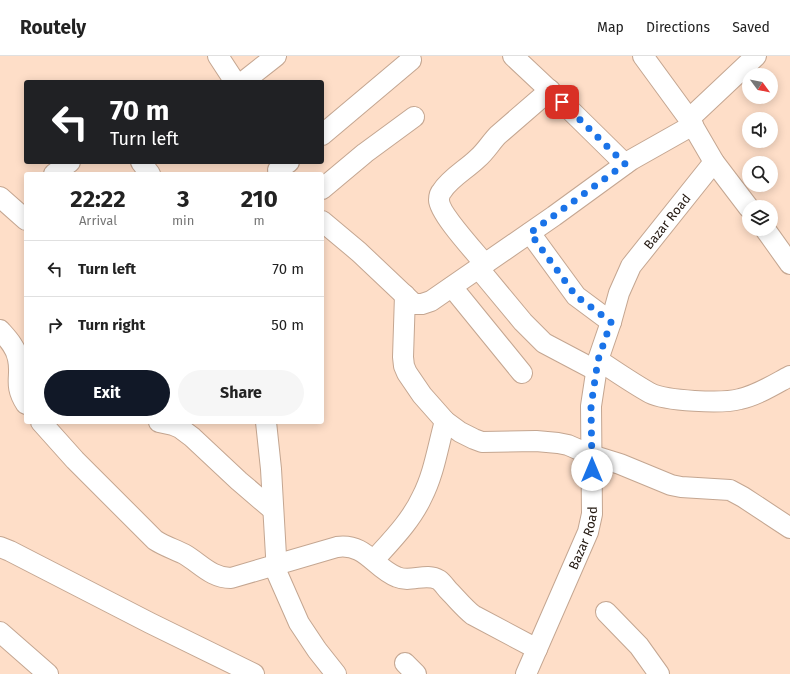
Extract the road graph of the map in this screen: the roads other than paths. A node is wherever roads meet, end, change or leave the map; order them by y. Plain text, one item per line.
1 (218, 56) edge
2 (276, 56) edge
3 (513, 56) edge
4 (642, 56) edge
5 (756, 56) edge
6 (411, 60) dead end
7 (234, 80) edge
8 (246, 80) edge
9 (550, 90) junction
10 (414, 117) dead end
11 (691, 122) junction
12 (324, 133) edge
13 (714, 162) junction
14 (67, 164) edge
15 (625, 164) junction
16 (57, 172) edge
17 (324, 187) edge
18 (13, 200) edge
19 (743, 200) edge
20 (24, 217) edge
21 (324, 224) edge
22 (530, 233) junction
23 (770, 236) edge
24 (790, 264) edge
25 (482, 266) junction
26 (452, 287) junction
27 (405, 295) junction
28 (611, 322) junction
29 (0, 330) edge
30 (597, 366) junction
31 (522, 373) dead end
32 (790, 376) edge
33 (24, 401) edge
34 (445, 421) junction
35 (43, 424) edge
36 (166, 424) edge
37 (266, 424) edge
38 (591, 455) junction
39 (273, 510) junction
40 (790, 528) edge
41 (0, 547) edge
42 (374, 560) junction
43 (276, 565) junction
44 (606, 612) dead end
45 (0, 632) edge
46 (537, 649) junction
47 (48, 674) edge
48 (254, 674) edge
49 (336, 674) edge
50 (526, 674) edge
51 (659, 674) edge

1 - 7 street
2 - 8 street
3 - 9 street
4 - 11 street
5 - 11 street
6 - 12 street
9 - 15 street
9 - 25 street
10 - 17 street
11 - 13 street
11 - 15 street
13 - 19 street
13 - 28 street, Bazar Road
14 - 16 street
15 - 22 street
18 - 20 street
21 - 27 street
22 - 25 street
22 - 28 street
23 - 24 street
25 - 26 street
25 - 30 street
26 - 27 street
26 - 31 street
27 - 34 street
28 - 30 street, Bazar Road
29 - 33 street
30 - 32 street
30 - 38 street, Bazar Road
34 - 38 street
34 - 42 street
35 - 43 street
36 - 39 street
37 - 39 street
38 - 40 street
38 - 46 street, Bazar Road
39 - 43 street
41 - 48 street
42 - 43 street
42 - 46 street
43 - 49 street
44 - 51 street
45 - 47 street
46 - 50 street, Bazar Road

